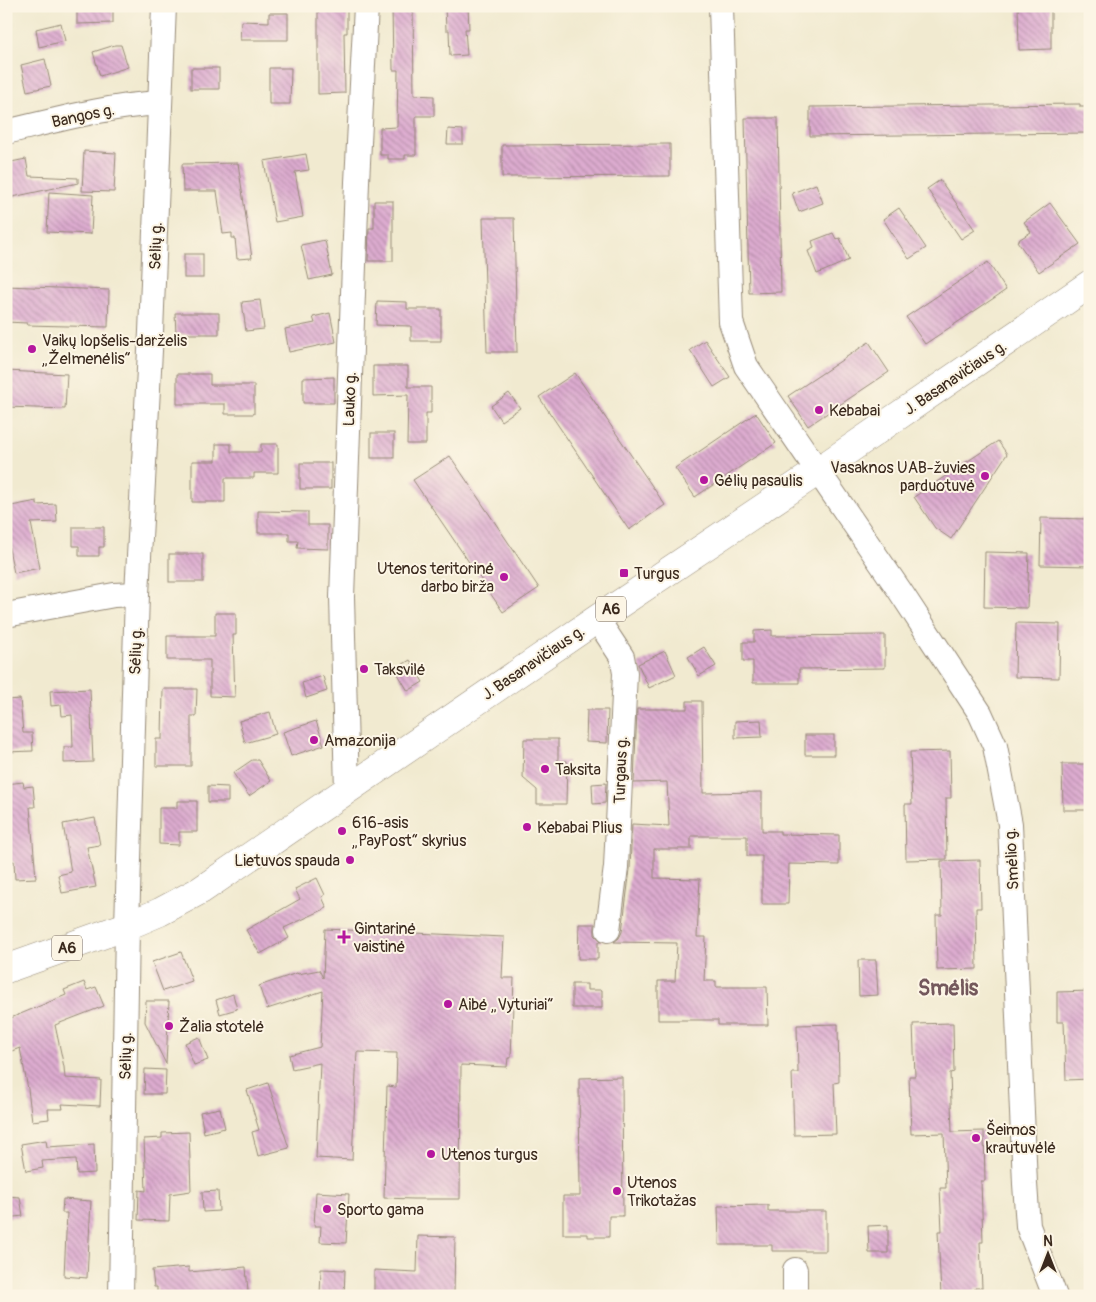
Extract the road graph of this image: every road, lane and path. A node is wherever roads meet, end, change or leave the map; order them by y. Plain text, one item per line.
1 (164, 6) edge
2 (366, 6) edge
3 (721, 6) edge
4 (160, 102) junction
5 (6, 132) edge
6 (1090, 284) edge
7 (818, 471) junction
8 (136, 594) junction
9 (6, 615) edge
10 (597, 619) junction
11 (347, 791) junction
12 (127, 926) junction
13 (608, 930) dead end
14 (6, 969) edge
15 (795, 1270) dead end
16 (121, 1296) edge
17 (795, 1296) edge
18 (1055, 1296) edge

1 - 4 street, Sėlių g.
2 - 11 street, Lauko g.
3 - 7 street, Smėlio g.
4 - 5 street, Bangos g.
4 - 8 street, Sėlių g.
6 - 7 main road, J. Basanavičiaus g. / A6
7 - 10 main road, J. Basanavičiaus g. / A6
7 - 18 street, Smėlio g.
8 - 9 street
8 - 12 street, Sėlių g.
10 - 11 main road, J. Basanavičiaus g. / A6
10 - 13 street, Turgaus g.
11 - 12 main road, J. Basanavičiaus g. / A6
12 - 14 main road, J. Basanavičiaus g. / A6
12 - 16 street, Sėlių g.
15 - 17 street

